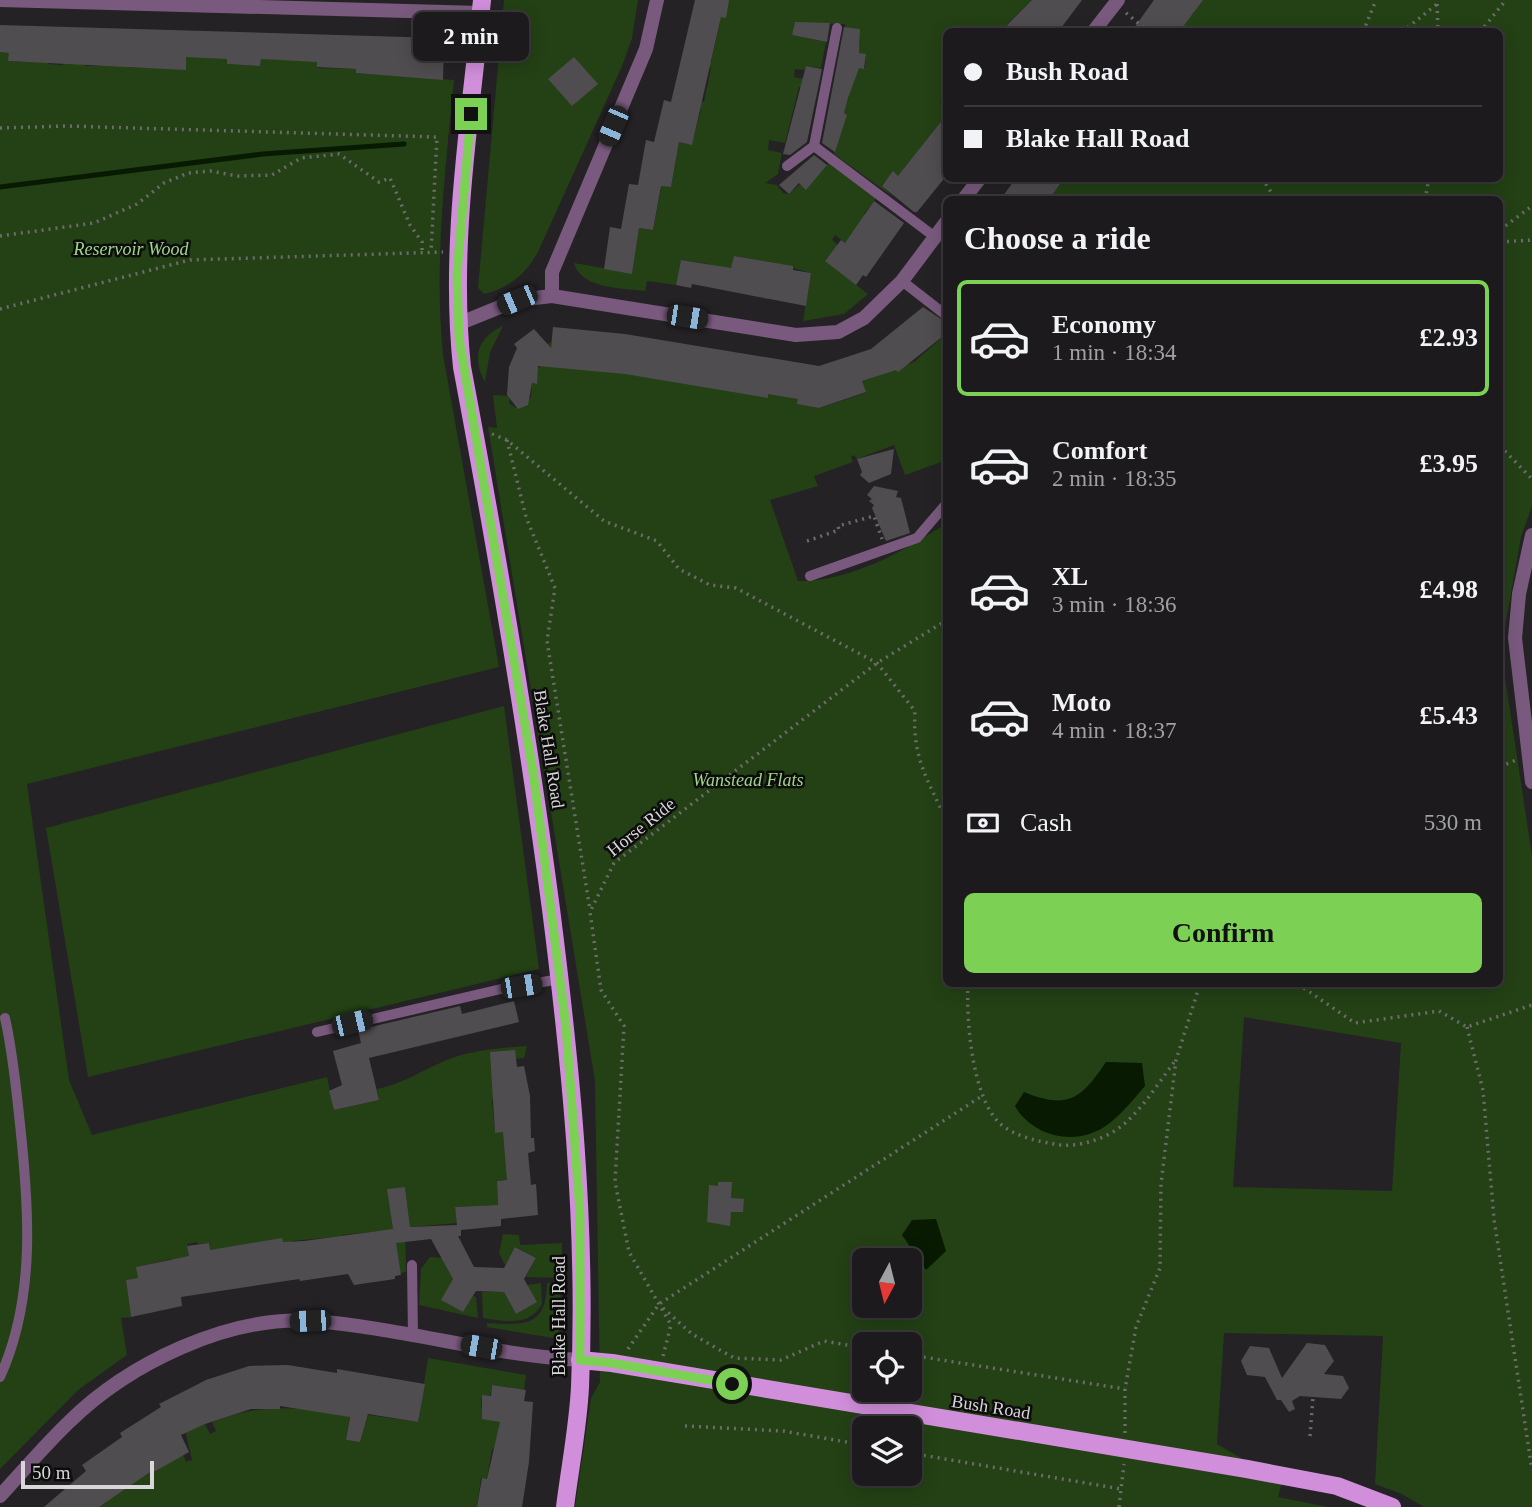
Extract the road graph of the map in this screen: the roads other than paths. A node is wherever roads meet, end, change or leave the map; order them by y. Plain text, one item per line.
1 (0, 0) edge
2 (657, 0) edge
3 (1121, 6) edge
4 (481, 7) edge
5 (837, 28) dead end
6 (1098, 28) edge
7 (814, 146) junction
8 (787, 166) dead end
9 (977, 182) edge
10 (966, 196) edge
11 (943, 226) edge
12 (935, 237) junction
13 (902, 281) junction
14 (552, 296) junction
15 (943, 313) edge
16 (458, 324) junction
17 (943, 508) edge
18 (1532, 535) edge
19 (810, 576) dead end
20 (1530, 749) edge
21 (1532, 782) edge
22 (559, 979) junction
23 (5, 1018) dead end
24 (317, 1032) dead end
25 (412, 1265) dead end
26 (413, 1336) junction
27 (580, 1360) junction
28 (0, 1377) edge
29 (0, 1496) edge
30 (565, 1507) edge
31 (1392, 1507) edge

1 - 4 street
2 - 14 street
3 - 6 street
4 - 16 main road, Blake Hall Road
5 - 7 lane
7 - 8 lane
7 - 12 lane
9 - 10 street
11 - 12 street
12 - 13 street
13 - 14 street
13 - 15 lane
14 - 16 street
16 - 22 main road, Blake Hall Road
17 - 19 lane
18 - 20 street
20 - 21 street
22 - 24 lane
22 - 27 main road, Blake Hall Road
23 - 28 lane
25 - 26 lane
26 - 27 street
26 - 29 street
27 - 30 main road, Blake Hall Road
27 - 31 main road, Bush Road

